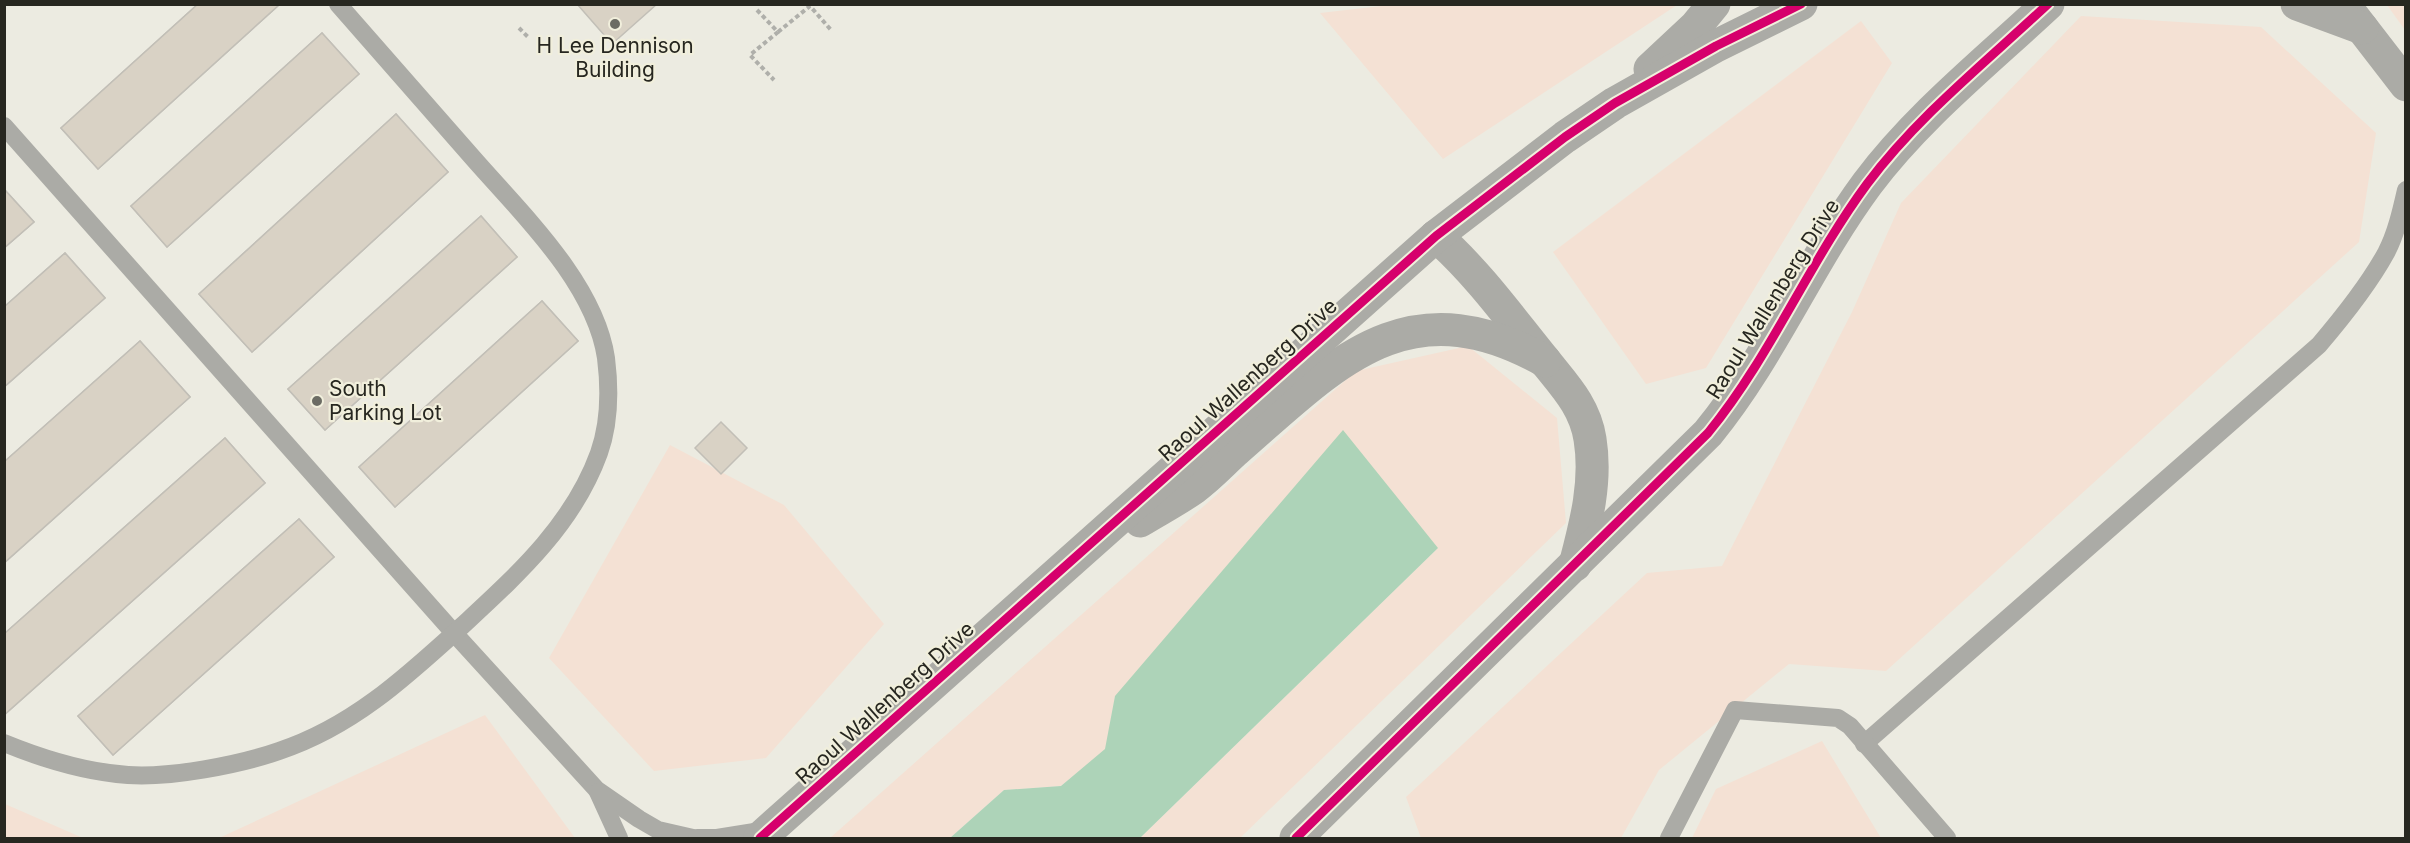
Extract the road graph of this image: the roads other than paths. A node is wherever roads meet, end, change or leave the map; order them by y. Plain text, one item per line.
1 (338, 4) edge
2 (1714, 4) edge
3 (1801, 4) edge
4 (2048, 4) edge
5 (2297, 4) edge
6 (2353, 16) edge
7 (2406, 85) edge
8 (1615, 103) junction
9 (4, 126) edge
10 (2406, 190) edge
11 (1437, 236) junction
12 (1545, 362) junction
13 (1575, 565) junction
14 (1067, 566) junction
15 (454, 633) junction
16 (4, 743) edge
17 (1864, 744) junction
18 (597, 790) junction
19 (766, 834) edge
20 (619, 838) edge
21 (695, 838) edge
22 (1296, 838) edge
23 (1669, 838) edge
24 (1947, 838) edge

1 - 15 lane
2 - 8 street
3 - 8 street, Raoul Wallenberg Drive
4 - 13 street, Raoul Wallenberg Drive
5 - 6 street
6 - 7 street
8 - 11 street, Raoul Wallenberg Drive
9 - 15 lane
10 - 17 lane
11 - 12 street
11 - 14 street, Raoul Wallenberg Drive
12 - 13 street
12 - 14 street
13 - 22 street, Raoul Wallenberg Drive
14 - 19 street, Raoul Wallenberg Drive
15 - 16 lane
15 - 18 lane
17 - 23 lane
17 - 24 lane
18 - 20 lane
18 - 21 lane
19 - 21 lane

